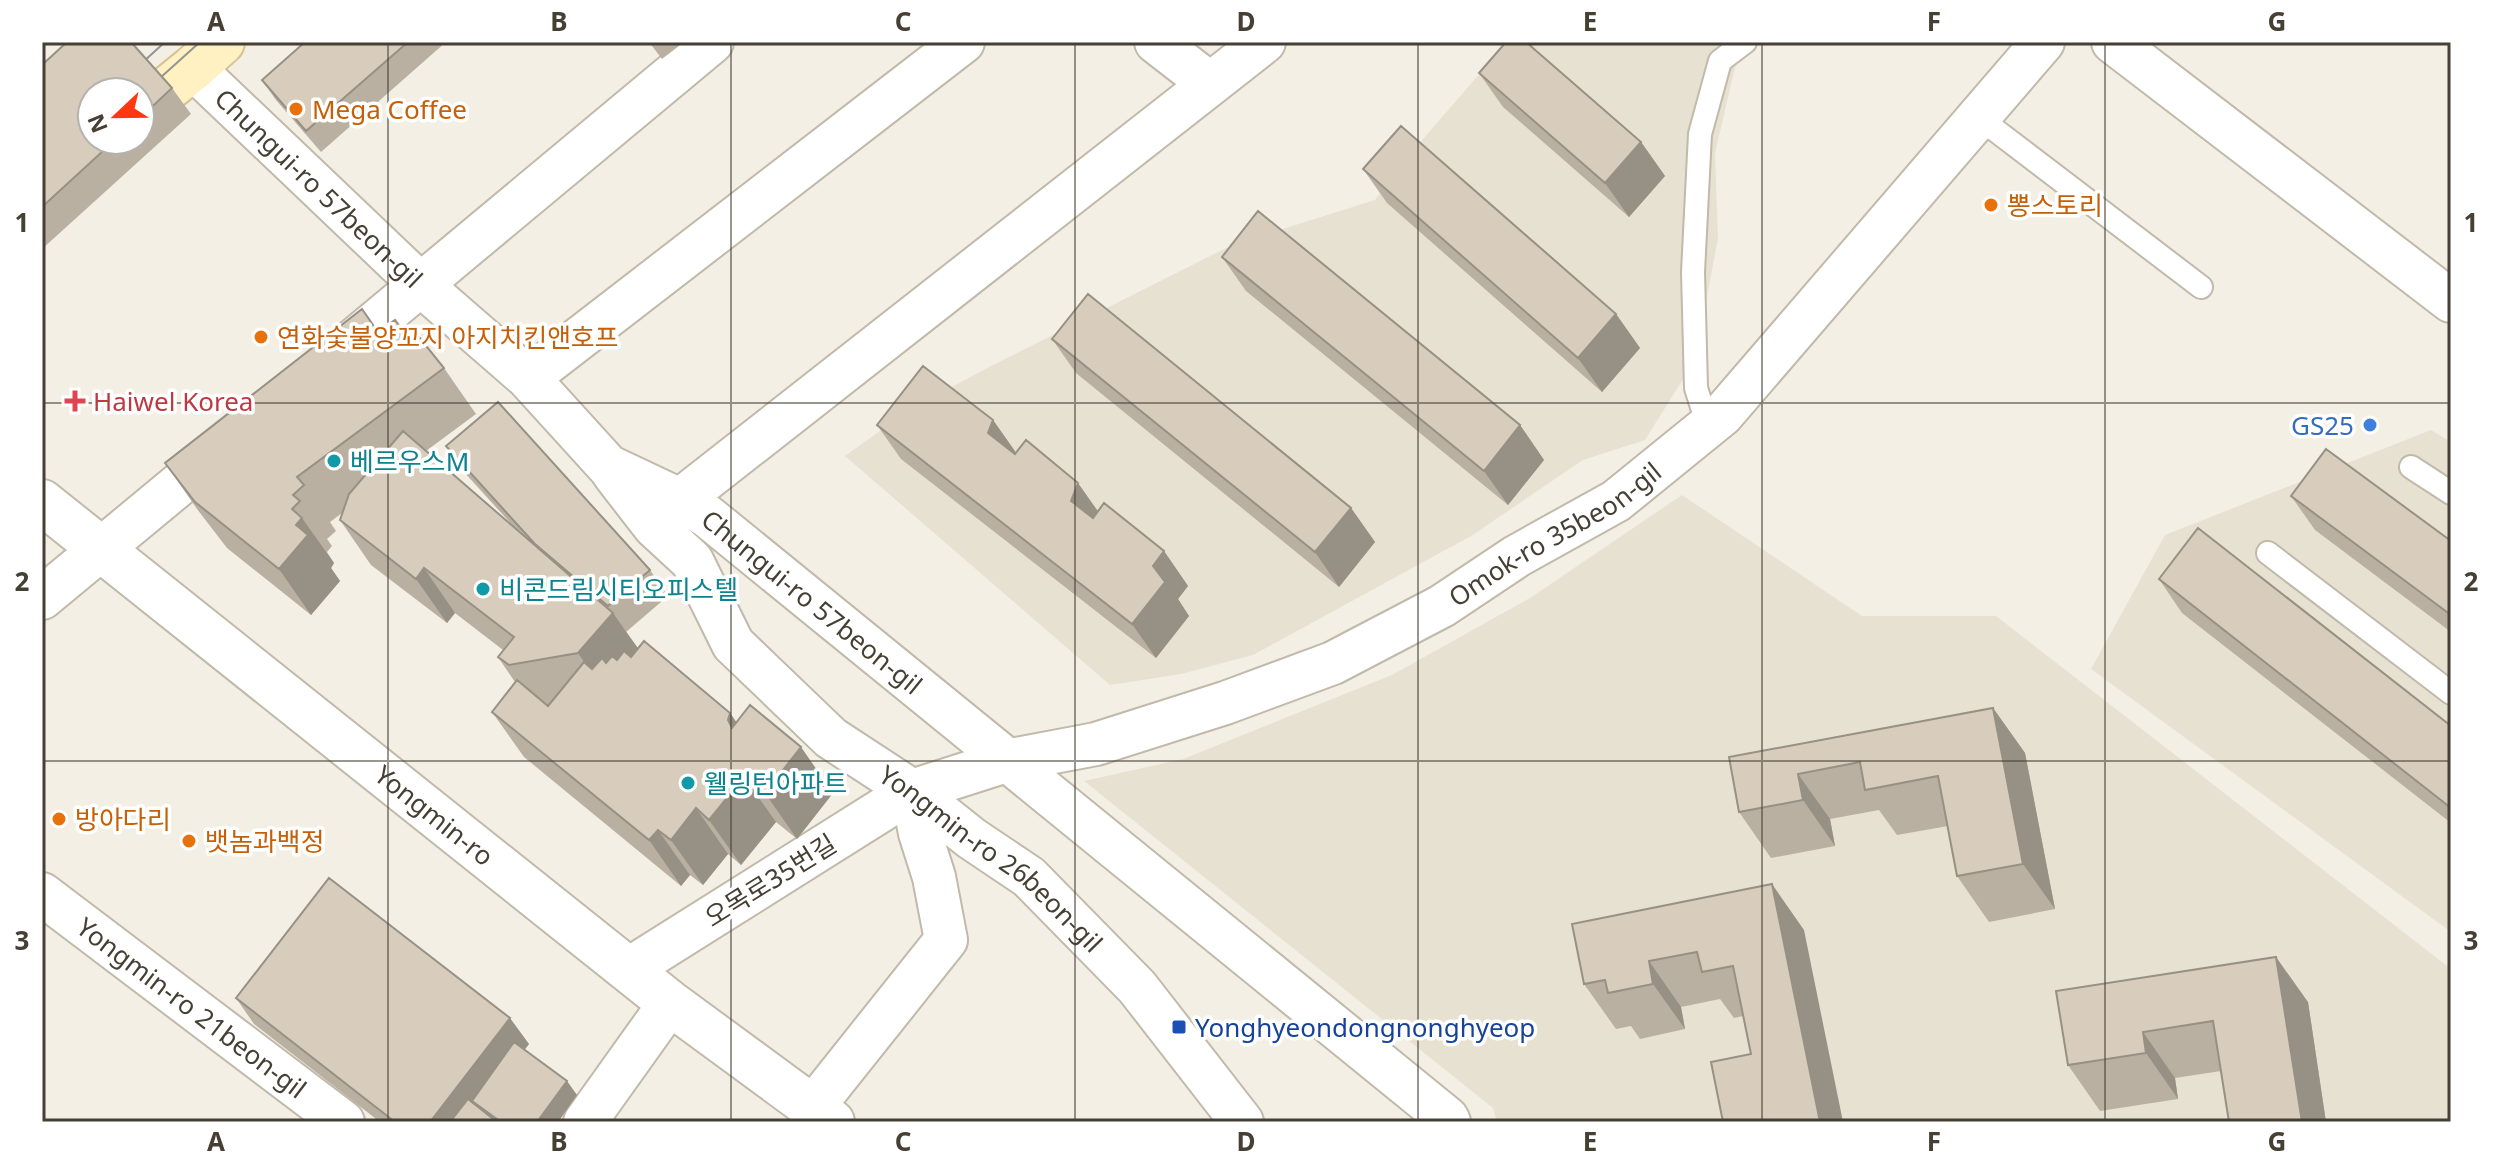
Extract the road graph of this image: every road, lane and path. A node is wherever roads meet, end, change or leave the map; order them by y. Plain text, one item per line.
1 (712, 42) edge
2 (963, 42) edge
3 (1156, 42) edge
4 (1264, 42) edge
5 (1745, 42) edge
6 (2043, 42) edge
7 (2113, 42) edge
8 (207, 55) edge
9 (1210, 84) junction
10 (156, 98) edge
11 (1978, 117) junction
12 (421, 285) junction
13 (2201, 287) dead end
14 (2451, 301) edge
15 (528, 378) junction
16 (298, 387) edge
17 (1708, 426) junction
18 (248, 428) edge
19 (2411, 467) dead end
20 (2451, 493) edge
21 (42, 502) edge
22 (667, 513) junction
23 (100, 549) junction
24 (2268, 553) dead end
25 (42, 598) edge
26 (2451, 693) edge
27 (1006, 761) junction
28 (912, 791) junction
29 (42, 894) edge
30 (629, 969) junction
31 (670, 1003) junction
32 (822, 1115) edge
33 (343, 1122) edge
34 (585, 1122) edge
35 (1242, 1122) edge
36 (1449, 1122) edge

1 - 12 street
2 - 15 street
3 - 9 street
4 - 9 street
5 - 17 lane
6 - 11 street, Omok-ro 35beon-gil
7 - 14 street
8 - 10 main road
8 - 12 street, Chungui-ro 57beon-gil
9 - 22 street
11 - 13 lane
11 - 17 street, Omok-ro 35beon-gil
12 - 15 street, Chungui-ro 57beon-gil
12 - 16 street
15 - 22 street, Chungui-ro 57beon-gil
17 - 27 street, Omok-ro 35beon-gil
18 - 23 street
19 - 20 lane
21 - 23 street, Yongmin-ro
22 - 27 street, Chungui-ro 57beon-gil
22 - 28 street, Yongmin-ro 26beon-gil
23 - 25 street
23 - 30 street, Yongmin-ro
24 - 26 lane
27 - 28 street, Omok-ro 35beon-gil
27 - 36 street, Chungui-ro 57beon-gil
28 - 30 street, 오목로35번길
28 - 32 street
28 - 35 street, Yongmin-ro 26beon-gil
29 - 33 street, Yongmin-ro 21beon-gil
30 - 31 street, Yongmin-ro
31 - 32 street, Yongmin-ro
31 - 34 street

